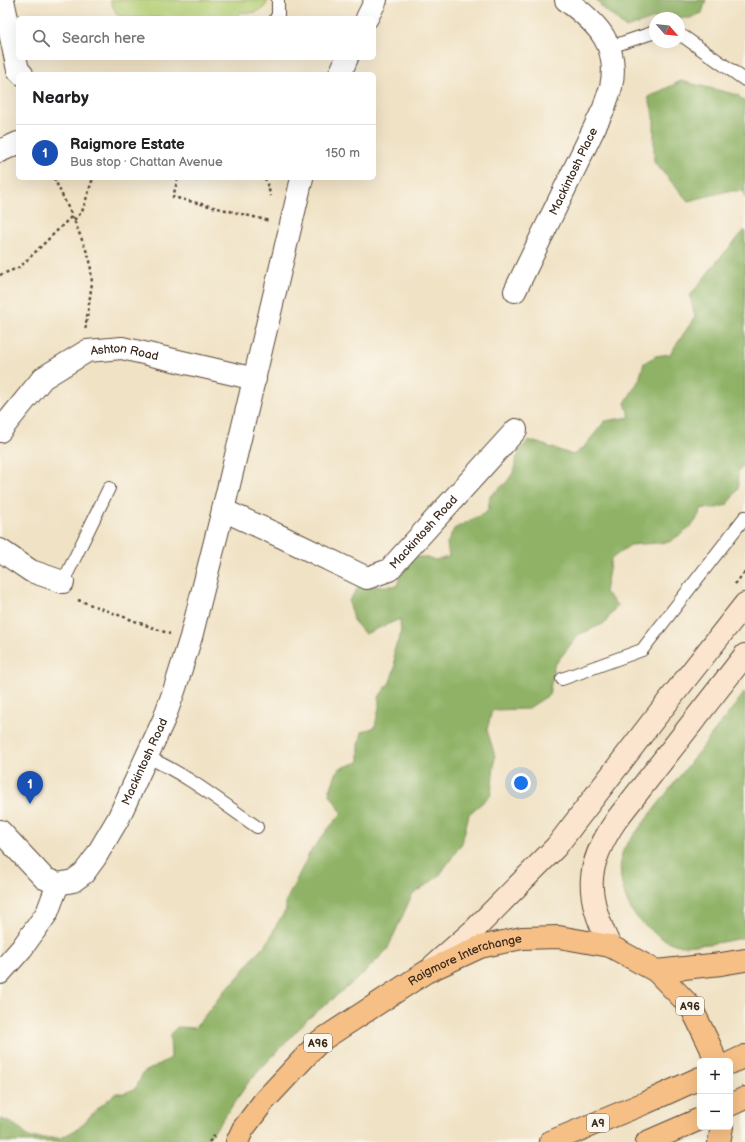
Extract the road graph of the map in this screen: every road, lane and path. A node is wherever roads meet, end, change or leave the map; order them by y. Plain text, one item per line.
1 (4, 0) edge
2 (278, 0) edge
3 (376, 0) edge
4 (566, 0) edge
5 (277, 16) edge
6 (368, 16) edge
7 (649, 34) edge
8 (685, 38) edge
9 (610, 47) junction
10 (16, 60) edge
11 (16, 60) edge
12 (346, 60) edge
13 (20, 72) edge
14 (341, 72) edge
15 (745, 80) edge
16 (16, 144) edge
17 (0, 151) edge
18 (55, 180) edge
19 (92, 180) edge
20 (177, 180) edge
21 (265, 180) edge
22 (302, 180) edge
23 (271, 196) dead end
24 (72, 216) junction
25 (74, 220) junction
26 (276, 222) dead end
27 (0, 275) edge
28 (515, 291) dead end
29 (85, 332) dead end
30 (255, 380) junction
31 (516, 430) dead end
32 (0, 431) edge
33 (109, 488) dead end
34 (223, 510) junction
35 (745, 517) edge
36 (0, 550) edge
37 (745, 572) edge
38 (63, 582) joint
39 (738, 597) edge
40 (78, 600) dead end
41 (170, 634) dead end
42 (745, 655) edge
43 (562, 679) dead end
44 (147, 757) junction
45 (256, 827) dead end
46 (0, 831) edge
47 (58, 884) junction
48 (610, 946) junction
49 (745, 960) edge
50 (426, 972) junction
51 (656, 972) junction
52 (0, 973) edge
53 (713, 1055) edge
54 (745, 1056) edge
55 (733, 1062) edge
56 (697, 1079) edge
57 (745, 1098) edge
58 (733, 1104) edge
59 (697, 1120) edge
60 (721, 1130) edge
61 (228, 1137) edge
62 (209, 1142) edge
63 (550, 1142) edge
64 (648, 1142) edge
65 (719, 1142) edge

1 - 11 street
2 - 5 lane
3 - 6 street
4 - 9 street
7 - 9 lane
8 - 15 lane
9 - 28 street, Mackintosh Place
10 - 13 street
12 - 14 street
16 - 17 street
18 - 24 path
19 - 25 path
20 - 26 path
21 - 23 path
22 - 30 street, Mackintosh Road
24 - 25 path
24 - 27 path
25 - 29 path
30 - 32 street, Ashton Road
30 - 34 street, Mackintosh Road
31 - 34 street, Mackintosh Road
33 - 38 lane
34 - 44 street, Mackintosh Road
35 - 43 lane
36 - 38 street
37 - 39 path
39 - 50 main road
40 - 41 path
42 - 48 main road
44 - 45 lane
44 - 47 street, Mackintosh Road
46 - 47 street
47 - 52 street
48 - 50 highway, Raigmore Interchange / A96
48 - 51 highway, Raigmore Interchange / A96
49 - 51 highway
50 - 61 highway, Raigmore Interchange / A96
51 - 53 highway, Raigmore Interchange / A96
54 - 55 highway
56 - 63 highway, A9
57 - 58 highway
59 - 64 highway
60 - 65 highway
61 - 62 path

